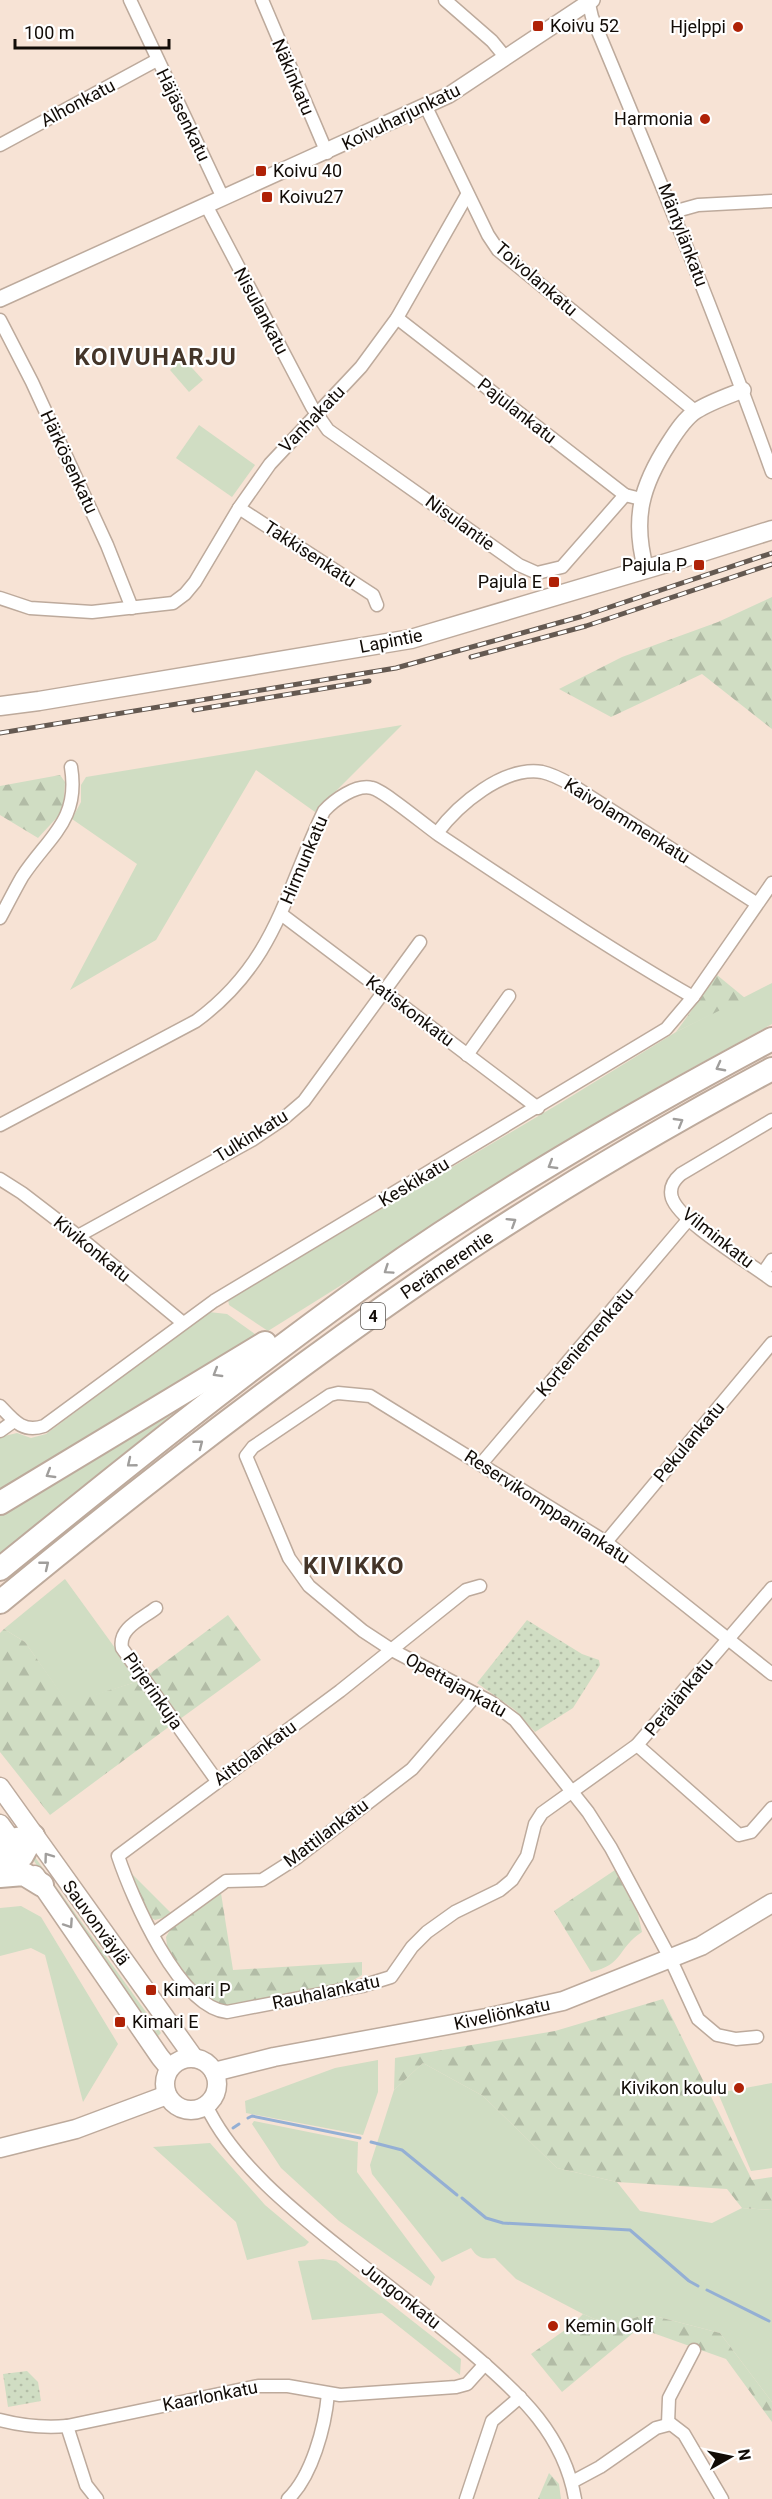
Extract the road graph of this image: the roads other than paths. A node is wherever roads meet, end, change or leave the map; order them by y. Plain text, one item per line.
1 (130, 0) edge
2 (262, 0) edge
3 (445, 0) edge
4 (590, 1) edge
5 (506, 58) junction
6 (157, 60) junction
7 (426, 107) junction
8 (0, 145) edge
9 (327, 153) junction
10 (467, 195) junction
11 (223, 198) junction
12 (772, 201) edge
13 (206, 205) junction
14 (673, 212) junction
15 (0, 299) edge
16 (397, 318) junction
17 (0, 320) edge
18 (743, 390) junction
19 (695, 411) junction
20 (318, 416) junction
21 (772, 472) edge
22 (625, 495) junction
23 (641, 500) junction
24 (239, 508) junction
25 (772, 530) edge
26 (646, 570) junction
27 (0, 598) edge
28 (377, 604) dead end
29 (132, 608) junction
30 (0, 706) edge
31 (71, 767) dead end
32 (437, 833) junction
33 (772, 883) edge
34 (756, 903) junction
35 (281, 915) junction
36 (0, 918) edge
37 (420, 942) dead end
38 (383, 990) junction
39 (509, 996) dead end
40 (693, 997) junction
41 (772, 1039) edge
42 (467, 1054) junction
43 (772, 1069) edge
44 (538, 1108) junction
45 (772, 1120) edge
46 (0, 1125) edge
47 (0, 1179) edge
48 (688, 1220) junction
49 (78, 1236) junction
50 (772, 1260) edge
51 (767, 1276) edge
52 (358, 1291) junction
53 (182, 1323) junction
54 (772, 1343) edge
55 (0, 1406) edge
56 (14, 1421) junction
57 (0, 1431) edge
58 (246, 1461) joint
59 (482, 1464) junction
60 (0, 1503) edge
61 (606, 1542) junction
62 (0, 1569) edge
63 (480, 1586) dead end
64 (772, 1588) edge
65 (0, 1602) edge
66 (156, 1608) dead end
67 (727, 1640) junction
68 (392, 1650) junction
69 (772, 1674) edge
70 (477, 1694) junction
71 (638, 1745) junction
72 (217, 1781) junction
73 (0, 1787) edge
74 (572, 1792) junction
75 (772, 1808) edge
76 (33, 1836) junction
77 (8, 1842) edge
78 (118, 1856) joint
79 (0, 1870) edge
80 (0, 1876) edge
81 (42, 1885) junction
82 (772, 1903) edge
83 (153, 1934) junction
84 (670, 1958) junction
85 (757, 2037) dead end
86 (194, 2058) junction
87 (170, 2068) junction
88 (214, 2072) junction
89 (167, 2095) junction
90 (207, 2105) junction
91 (0, 2148) edge
92 (694, 2350) dead end
93 (485, 2364) junction
94 (328, 2394) junction
95 (520, 2397) junction
96 (0, 2420) edge
97 (668, 2424) junction
98 (67, 2426) junction
99 (572, 2481) junction
100 (97, 2499) edge
101 (288, 2499) edge
102 (466, 2499) edge
103 (575, 2499) edge
104 (722, 2499) edge

1 - 6 street, Häjäsenkatu
2 - 9 street, Näkinkatu
3 - 5 street
4 - 5 street, Koivuharjunkatu
4 - 14 street, Mäntylänkatu
5 - 7 street, Koivuharjunkatu
6 - 8 street, Alhonkatu
6 - 11 street, Häjäsenkatu
7 - 9 street, Koivuharjunkatu
7 - 10 street, Toivolankatu
9 - 11 street, Koivuharjunkatu
10 - 16 street, Vanhakatu
10 - 19 street, Toivolankatu
11 - 13 street, Koivuharjunkatu
12 - 14 street
13 - 15 street, Koivuharjunkatu
13 - 20 street, Nisulankatu
14 - 18 street, Mäntylänkatu
16 - 20 street, Vanhakatu
16 - 22 street, Pajulankatu
17 - 29 street, Härkösenkatu
18 - 19 street
18 - 21 street, Mäntylänkatu
19 - 23 street
20 - 22 street, Nisulantie
20 - 24 street, Vanhakatu
22 - 23 street, Pajulankatu
23 - 26 street
24 - 28 street, Takkisenkatu
24 - 29 street, Vanhakatu
25 - 26 main road, Lapintie
26 - 30 main road, Lapintie
27 - 29 street, Vanhakatu
31 - 36 street
32 - 34 street, Kaivolammenkatu
32 - 35 street, Hirmunkatu
32 - 40 street, Hirmunkatu
33 - 34 street, Keskikatu
34 - 40 street, Keskikatu
35 - 38 street, Katiskonkatu
35 - 46 street, Hirmunkatu
37 - 38 street, Tulkinkatu
38 - 42 street, Katiskonkatu
38 - 49 street, Tulkinkatu
39 - 42 street
40 - 44 street, Keskikatu
41 -> 52 highway, Perämerentie / 4
42 - 44 street, Katiskonkatu
65 -> 43 highway, Perämerentie / 4
44 - 53 street, Keskikatu
45 - 48 street, Vilminkatu
47 - 49 street, Kivikonkatu
48 - 51 street, Vilminkatu
48 - 59 street, Korteniemenkatu
49 - 53 street, Kivikonkatu
50 - 51 street
52 -> 60 highway
52 -> 62 highway, Perämerentie / 4
53 - 56 street, Keskikatu
54 - 61 street, Pekulankatu
55 - 56 street
56 - 57 street
58 - 59 street, Reservikomppaniankatu
58 - 68 street, Opettajankatu
59 - 61 street, Reservikomppaniankatu
61 - 67 street, Reservikomppaniankatu
63 - 68 street, Aittolankatu
64 - 67 street, Perälänkatu
66 - 72 street, Pirjerinkuja
67 - 69 street, Reservikomppaniankatu
67 - 71 street, Perälänkatu
68 - 70 street, Opettajankatu
68 - 72 street, Aittolankatu
70 - 74 street, Opettajankatu
70 - 83 street, Mattilankatu
71 - 74 street, Perälänkatu
71 - 75 street
72 - 78 street, Aittolankatu
73 - 76 main road, Sauvonväylä
74 - 83 street, Rauhalankatu
74 - 84 street, Opettajankatu
76 - 77 highway
86 -> 76 main road, Sauvonväylä
77 - 79 highway
77 - 81 main road, Sauvonväylä
78 - 83 street, Rauhalankatu
80 - 81 highway
81 -> 87 main road, Sauvonväylä
82 - 84 main road, Kiveliönkatu
84 - 85 street, Opettajankatu
84 - 88 main road, Kiveliönkatu
86 - 87 main road
86 - 88 main road
87 - 89 main road
88 - 90 main road
89 - 90 main road
89 - 91 main road
90 - 93 street, Jungonkatu
92 - 97 street
93 - 94 street, Kaarlonkatu
93 - 95 street, Jungonkatu
94 - 98 street, Kaarlonkatu
94 - 101 street
95 - 99 street, Jungonkatu
95 - 102 street
96 - 98 street, Kaarlonkatu
97 - 99 street
97 - 104 street
98 - 100 street
99 - 103 street, Jungonkatu

